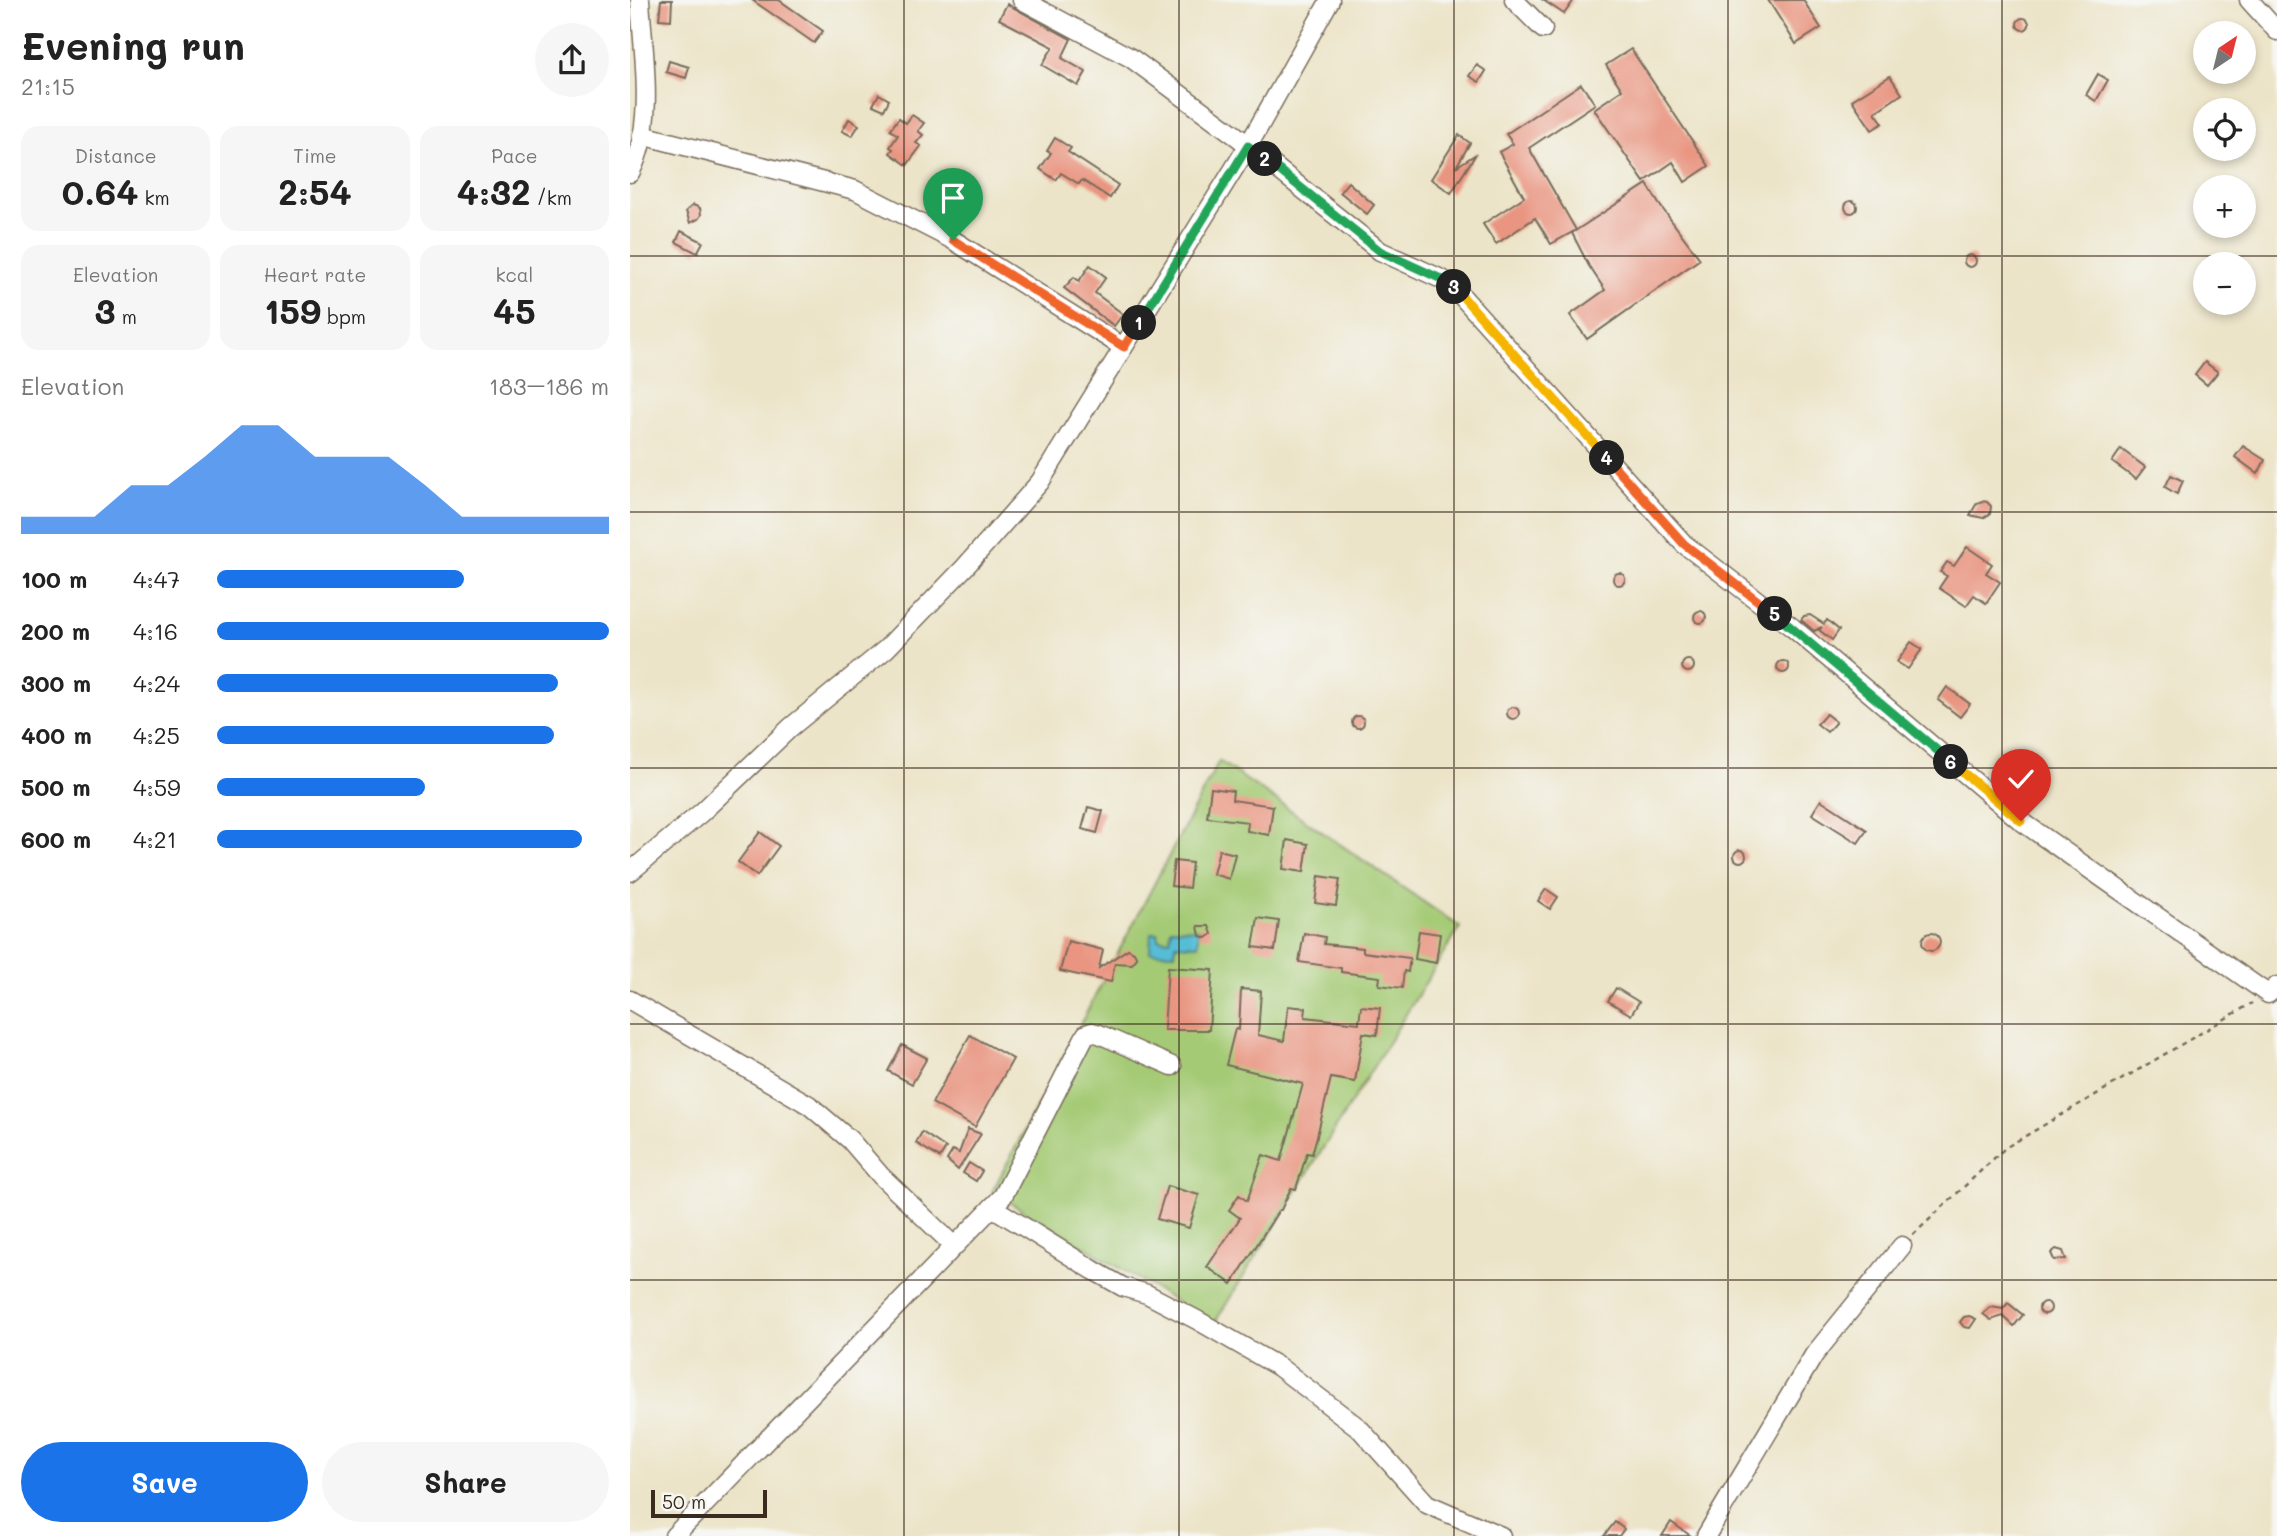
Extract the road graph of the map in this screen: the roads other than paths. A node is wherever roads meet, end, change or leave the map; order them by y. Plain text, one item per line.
1 (640, 0) edge
2 (1022, 0) edge
3 (1330, 0) edge
4 (1514, 0) edge
5 (2249, 0) edge
6 (2275, 23) edge
7 (1543, 29) dead end
8 (642, 135) junction
9 (1248, 146) junction
10 (630, 173) edge
11 (1124, 347) junction
12 (630, 872) edge
13 (2272, 990) edge
14 (630, 1000) edge
15 (1172, 1066) dead end
16 (992, 1207) junction
17 (954, 1246) junction
18 (1902, 1246) road end
19 (674, 1536) edge
20 (1501, 1536) edge
21 (1706, 1536) edge

1 - 8 street
2 - 9 street
3 - 9 street
4 - 7 street
5 - 6 street
8 - 10 street
8 - 11 street
9 - 11 street
9 - 13 street
11 - 12 street
14 - 17 street
15 - 16 street
16 - 17 street
16 - 20 street
17 - 19 street
18 - 21 street

